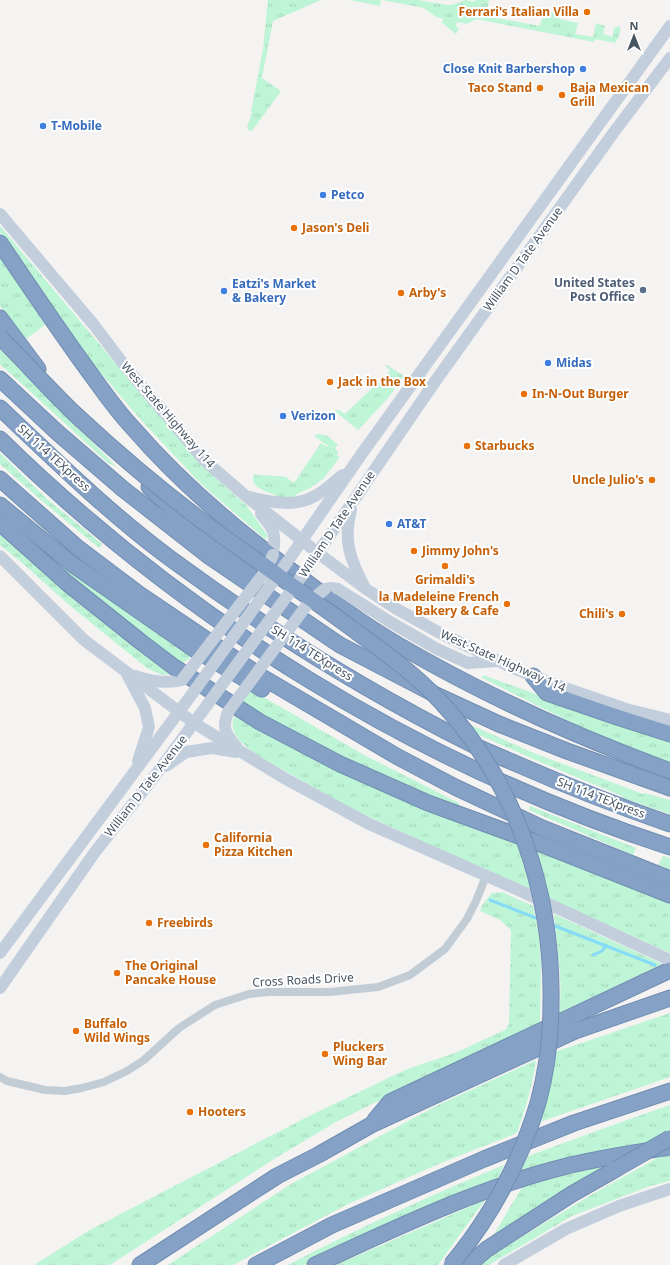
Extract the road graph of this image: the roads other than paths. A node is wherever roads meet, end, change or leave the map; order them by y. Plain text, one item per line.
1 (670, 26) edge
2 (670, 58) edge
3 (639, 69) junction
4 (653, 79) junction
5 (570, 165) junction
6 (584, 175) junction
7 (0, 214) edge
8 (0, 243) edge
9 (0, 318) edge
10 (0, 338) edge
11 (420, 373) junction
12 (0, 379) edge
13 (434, 383) junction
14 (0, 408) edge
15 (0, 439) edge
16 (350, 471) junction
17 (0, 479) edge
18 (247, 497) junction
19 (352, 502) junction
20 (0, 505) edge
21 (0, 523) edge
22 (303, 540) junction
23 (318, 553) junction
24 (0, 556) edge
25 (366, 589) junction
26 (282, 606) junction
27 (498, 661) junction
28 (126, 673) junction
29 (533, 676) junction
30 (180, 711) junction
31 (670, 720) edge
32 (194, 723) junction
33 (670, 734) edge
34 (369, 740) junction
35 (244, 754) junction
36 (134, 771) junction
37 (670, 771) edge
38 (157, 773) junction
39 (670, 788) edge
40 (670, 824) edge
41 (82, 842) junction
42 (670, 847) edge
43 (486, 876) junction
44 (670, 879) edge
45 (670, 895) edge
46 (56, 908) junction
47 (0, 953) edge
48 (670, 960) edge
49 (664, 973) edge
50 (0, 988) edge
51 (670, 998) edge
52 (0, 1077) edge
53 (670, 1091) edge
54 (371, 1125) junction
55 (670, 1138) edge
56 (670, 1147) edge
57 (670, 1189) edge
58 (140, 1265) edge
59 (256, 1265) edge
60 (315, 1265) edge
61 (451, 1265) edge
62 (468, 1265) edge
63 (504, 1265) edge

1 - 3 main road, William D Tate Avenue
2 - 4 main road, William D Tate Avenue
3 - 4 main road
3 - 5 main road, William D Tate Avenue
4 - 6 main road, William D Tate Avenue
5 - 6 main road
5 - 11 main road, William D Tate Avenue
6 - 13 main road, William D Tate Avenue
7 - 18 main road, West State Highway 114
8 - 37 highway
9 - 26 highway
10 - 61 highway, bridge
11 - 13 main road
11 - 16 main road, William D Tate Avenue
12 - 26 highway
13 - 19 main road, William D Tate Avenue
14 - 40 highway, SH 114 TEXpress
15 - 42 highway, SH 114 TEXpress
16 - 18 main road
16 - 22 main road, William D Tate Avenue
17 - 34 highway
18 - 22 main road, West State Highway 114
18 - 28 main road, bridge
19 - 23 main road, William D Tate Avenue
19 - 25 main road
20 - 34 highway
21 - 45 highway
22 - 23 main road, West State Highway 114
22 - 30 main road, William D Tate Avenue, bridge
23 - 25 main road, West State Highway 114
23 - 32 main road, William D Tate Avenue, bridge
24 - 28 main road
25 - 27 main road, West State Highway 114
26 - 39 highway
27 - 29 main road, West State Highway 114
27 - 35 main road, bridge
28 - 30 main road
28 - 36 main road
29 - 31 main road, West State Highway 114
29 - 33 highway
30 - 32 main road
30 - 36 main road, William D Tate Avenue
32 - 35 main road
32 - 38 main road, William D Tate Avenue
34 - 44 highway
35 - 38 main road
35 - 43 main road
36 - 41 main road, William D Tate Avenue
38 - 46 main road, William D Tate Avenue
41 - 46 main road
41 - 47 main road, William D Tate Avenue
43 - 48 main road
43 - 52 street, Cross Roads Drive
46 - 50 main road, William D Tate Avenue
49 - 54 highway
51 - 54 highway
53 - 59 highway
54 - 58 highway
55 - 62 highway, bridge
56 - 60 highway
57 - 63 main road

